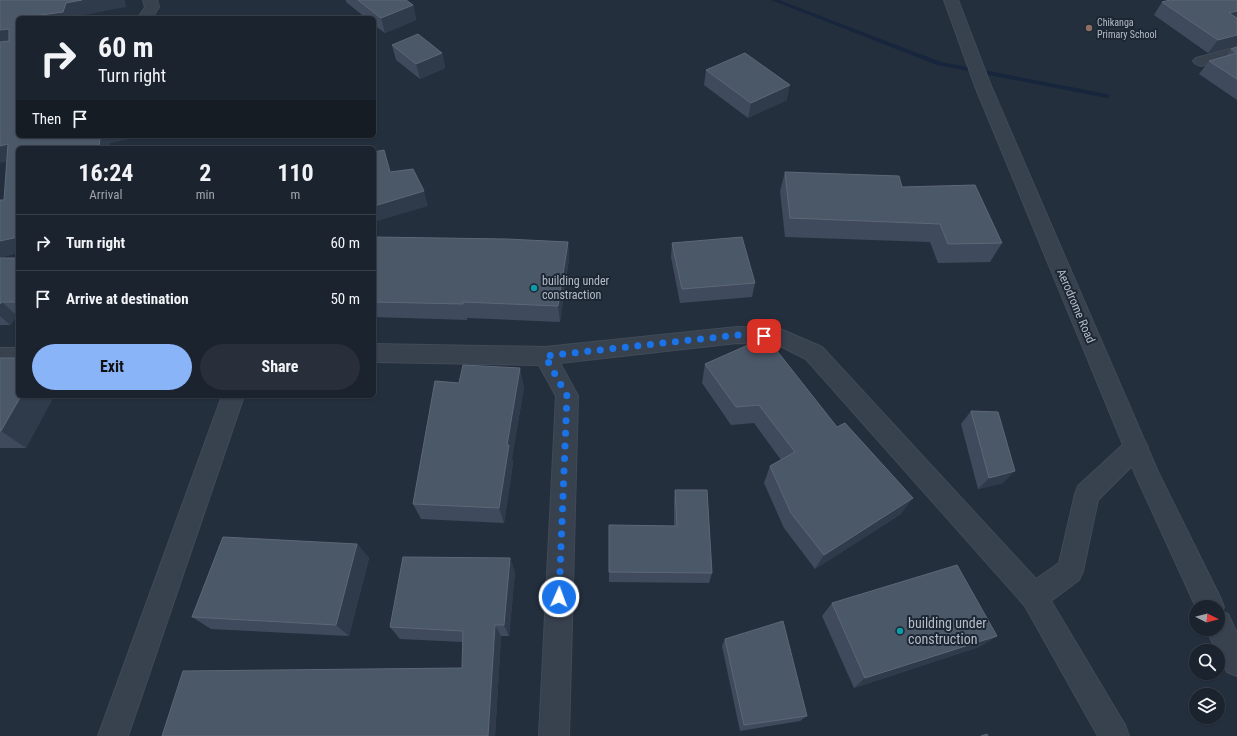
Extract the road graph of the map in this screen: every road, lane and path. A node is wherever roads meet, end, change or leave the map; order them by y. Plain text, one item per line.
1 (150, 0) edge
2 (951, 0) edge
3 (146, 16) edge
4 (1237, 52) edge
5 (1201, 61) dead end
6 (376, 354) edge
7 (16, 356) edge
8 (545, 356) junction
9 (0, 357) edge
10 (232, 398) edge
11 (1136, 447) junction
12 (1034, 597) junction
13 (1207, 600) edge
14 (1224, 636) edge
15 (1237, 662) edge
16 (113, 736) edge
17 (554, 736) edge
18 (1114, 736) edge

1 - 3 street
2 - 11 street, Aerodrome Road
4 - 5 street
6 - 8 street
7 - 9 street
8 - 12 street
8 - 17 street
10 - 16 street
11 - 12 street
11 - 13 street, Aerodrome Road
12 - 18 street
14 - 15 street

